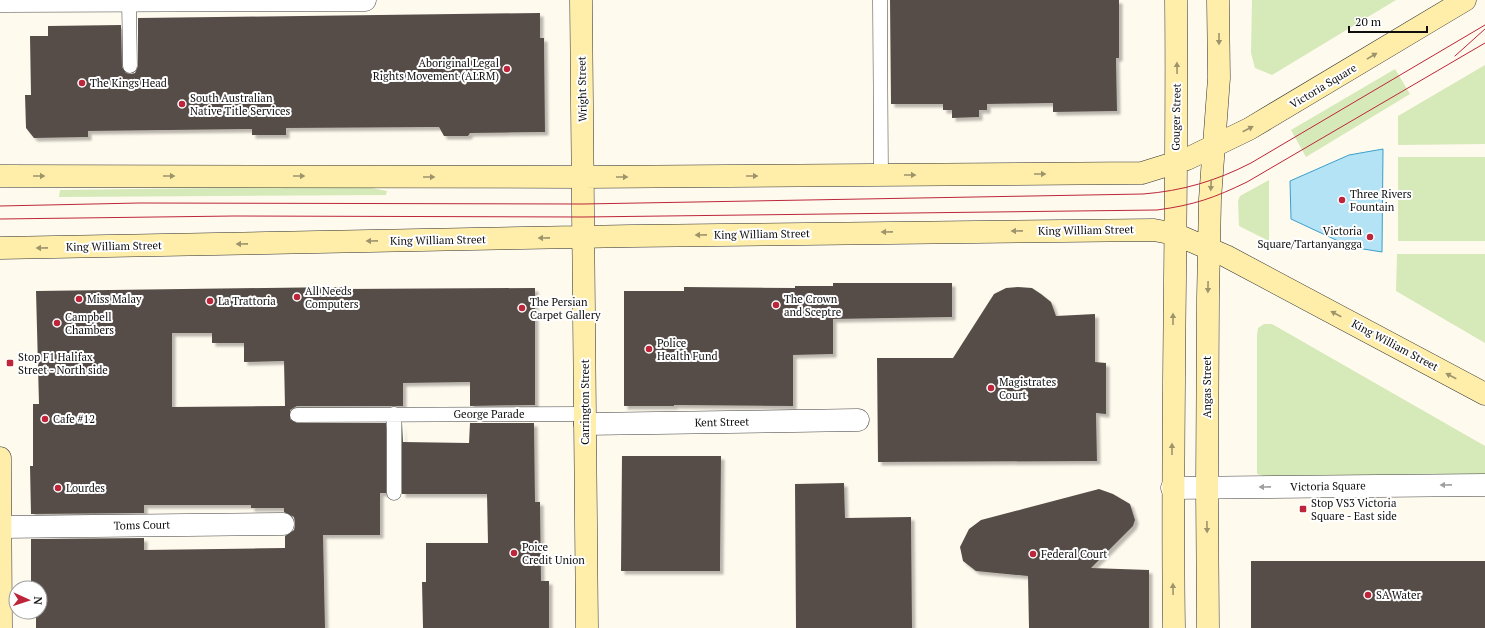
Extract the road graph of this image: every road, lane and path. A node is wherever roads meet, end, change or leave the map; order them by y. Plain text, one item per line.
1 (96, 0) edge
2 (220, 0) edge
3 (364, 0) edge
4 (581, 0) edge
5 (880, 0) edge
6 (1176, 0) edge
7 (1218, 0) edge
8 (1465, 0) edge
9 (0, 1) edge
10 (129, 1) edge
11 (130, 66) dead end
12 (1213, 147) junction
13 (1176, 163) junction
14 (881, 175) junction
15 (0, 176) edge
16 (583, 177) junction
17 (1175, 234) junction
18 (583, 238) junction
19 (0, 248) edge
20 (1209, 248) junction
21 (1485, 394) edge
22 (297, 414) dead end
23 (394, 414) junction
24 (585, 419) junction
25 (858, 420) dead end
26 (0, 458) edge
27 (1485, 485) edge
28 (1172, 488) junction
29 (1207, 488) junction
30 (394, 493) dead end
31 (282, 524) dead end
32 (1, 527) edge
33 (2, 628) edge
34 (587, 628) edge
35 (1174, 628) edge
36 (1208, 628) edge

1 - 9 street
1 - 10 street
2 - 3 street
2 - 10 street
4 - 16 main road, Wright Street
5 - 14 lane
13 -> 6 main road, Gouger Street
7 -> 12 main road
12 -> 8 main road, Victoria Square
10 - 11 lane
12 - 13 main road, Victoria Square
12 -> 20 main road, Angas Street
14 -> 13 main road
13 - 17 main road, Gouger Street
16 -> 14 main road
15 -> 16 main road
16 - 18 main road, Carrington Street
17 -> 18 main road, King William Street
17 - 20 main road, King William Street
28 -> 17 main road
18 -> 19 main road, King William Street
18 - 24 main road, Carrington Street
21 -> 20 main road, King William Street
20 -> 29 main road, Angas Street
22 - 23 lane, George Parade
23 - 24 lane, George Parade
23 - 30 lane
24 - 25 street, Kent Street
24 - 34 main road, Carrington Street
26 - 32 main road
27 -> 29 street, Victoria Square
28 - 29 street, Victoria Square
35 -> 28 main road
29 -> 36 main road, Angas Street
31 - 32 street, Toms Court
32 - 33 main road

